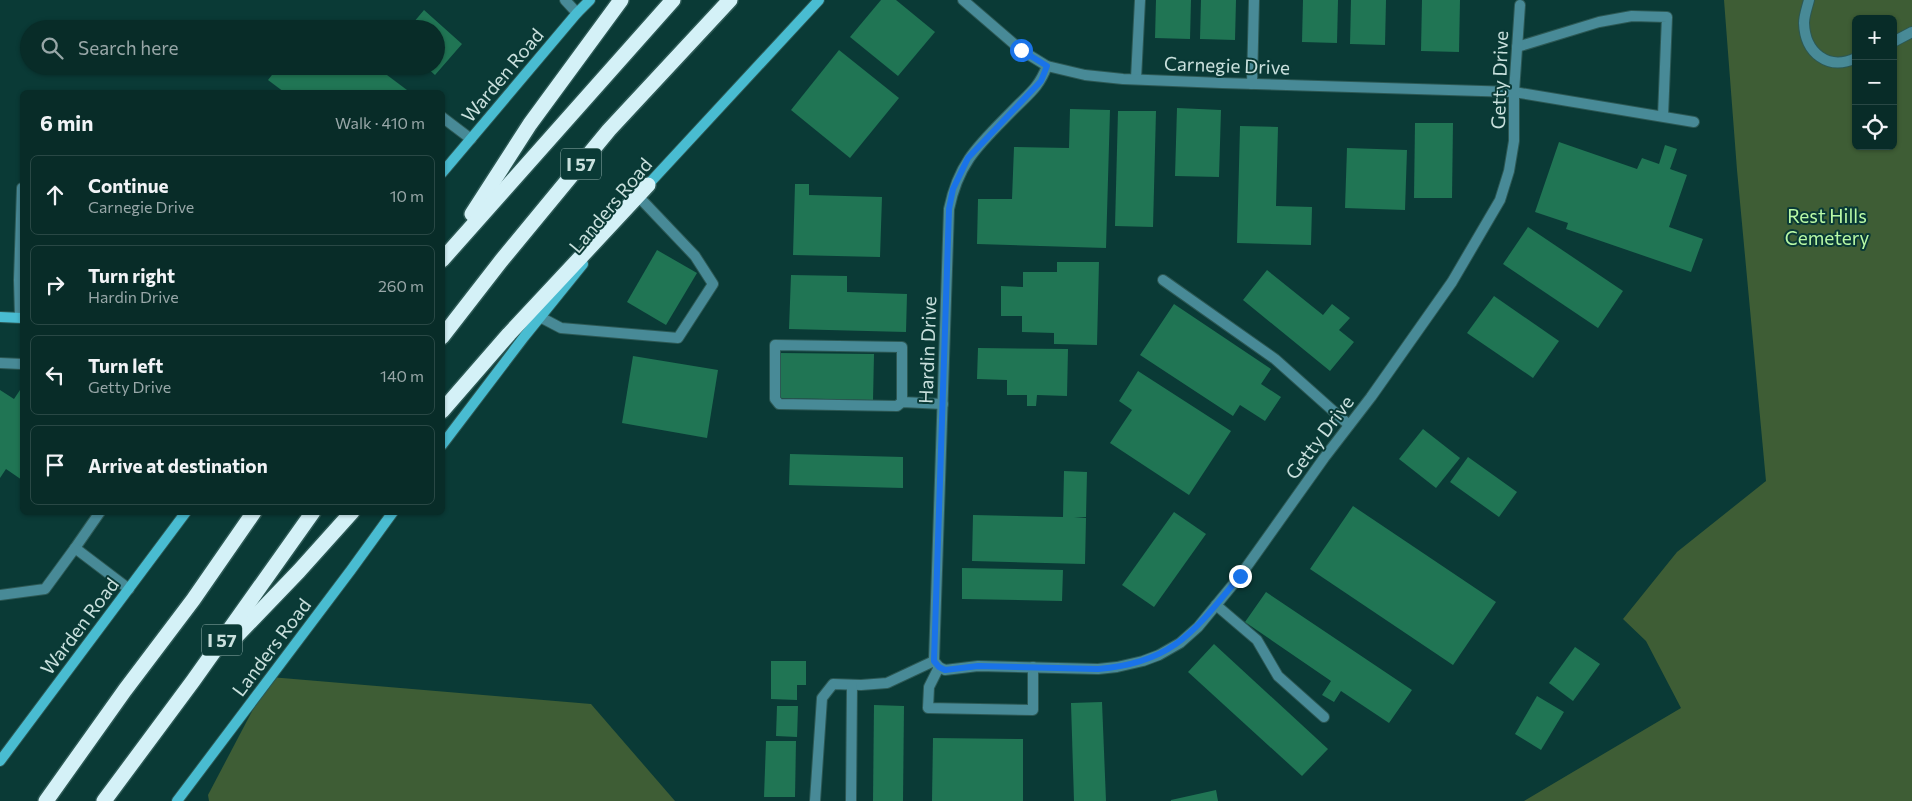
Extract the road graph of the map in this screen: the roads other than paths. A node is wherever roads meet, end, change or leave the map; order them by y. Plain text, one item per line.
1 (565, 0) edge
2 (590, 0) edge
3 (621, 0) edge
4 (673, 0) edge
5 (730, 0) edge
6 (819, 0) edge
7 (963, 0) edge
8 (1140, 0) edge
9 (1254, 0) edge
10 (1809, 0) edge
11 (1520, 5) dead end
12 (577, 12) junction
13 (1912, 32) edge
14 (1897, 40) edge
15 (1517, 47) junction
16 (1852, 59) edge
17 (1047, 66) junction
18 (1136, 80) junction
19 (1252, 84) junction
20 (1514, 92) junction
21 (1663, 116) junction
22 (445, 119) edge
23 (1694, 122) dead end
24 (472, 139) junction
25 (445, 170) edge
26 (643, 191) junction
27 (20, 234) edge
28 (445, 257) edge
29 (1163, 280) dead end
30 (20, 305) edge
31 (0, 317) edge
32 (540, 317) junction
33 (20, 318) edge
34 (445, 333) edge
35 (0, 363) edge
36 (20, 364) edge
37 (902, 402) junction
38 (942, 404) junction
39 (445, 408) edge
40 (1349, 425) junction
41 (445, 441) edge
42 (98, 515) edge
43 (184, 515) edge
44 (252, 515) edge
45 (311, 515) edge
46 (349, 515) edge
47 (391, 515) edge
48 (75, 548) junction
49 (129, 589) junction
50 (0, 595) edge
51 (1216, 605) junction
52 (936, 664) junction
53 (1033, 667) junction
54 (193, 681) junction
55 (852, 685) junction
56 (1324, 717) dead end
57 (0, 761) edge
58 (46, 801) edge
59 (104, 801) edge
60 (177, 801) edge
61 (815, 801) edge
62 (851, 801) edge

1 - 12 street
2 - 12 main road, Warden Road
3 - 28 highway
4 - 28 highway, I 57
5 - 34 highway, I 57
6 - 26 main road, Landers Road
7 - 17 street, Carnegie Drive
8 - 18 street
9 - 19 street
10 - 16 street
11 - 15 street, Getty Drive
12 - 24 main road, Warden Road
13 - 14 street
15 - 20 street, Getty Drive
15 - 21 street
17 - 18 street, Carnegie Drive
17 - 38 street, Hardin Drive
18 - 19 street, Carnegie Drive
19 - 20 street, Carnegie Drive
20 - 21 street, Carnegie Drive
20 - 40 street, Getty Drive
21 - 23 street, Carnegie Drive
22 - 24 street
24 - 25 main road, Warden Road
26 - 32 main road, Landers Road
26 - 32 street
26 - 39 highway
27 - 30 street
29 - 40 street
31 - 33 main road
32 - 41 main road, Landers Road
35 - 36 street
37 - 37 street
37 - 38 street
38 - 52 street, Hardin Drive
40 - 51 street, Getty Drive
42 - 48 street
43 - 49 main road, Warden Road
44 - 58 highway, I 57
45 - 54 highway, I 57
46 - 54 highway
47 - 60 main road, Landers Road
48 - 49 street
48 - 50 street
49 - 57 main road, Warden Road
51 - 53 street, Getty Drive
51 - 56 street
52 - 53 street, Getty Drive
52 - 53 street
52 - 55 street
54 - 59 highway, I 57
55 - 61 street
55 - 62 street

